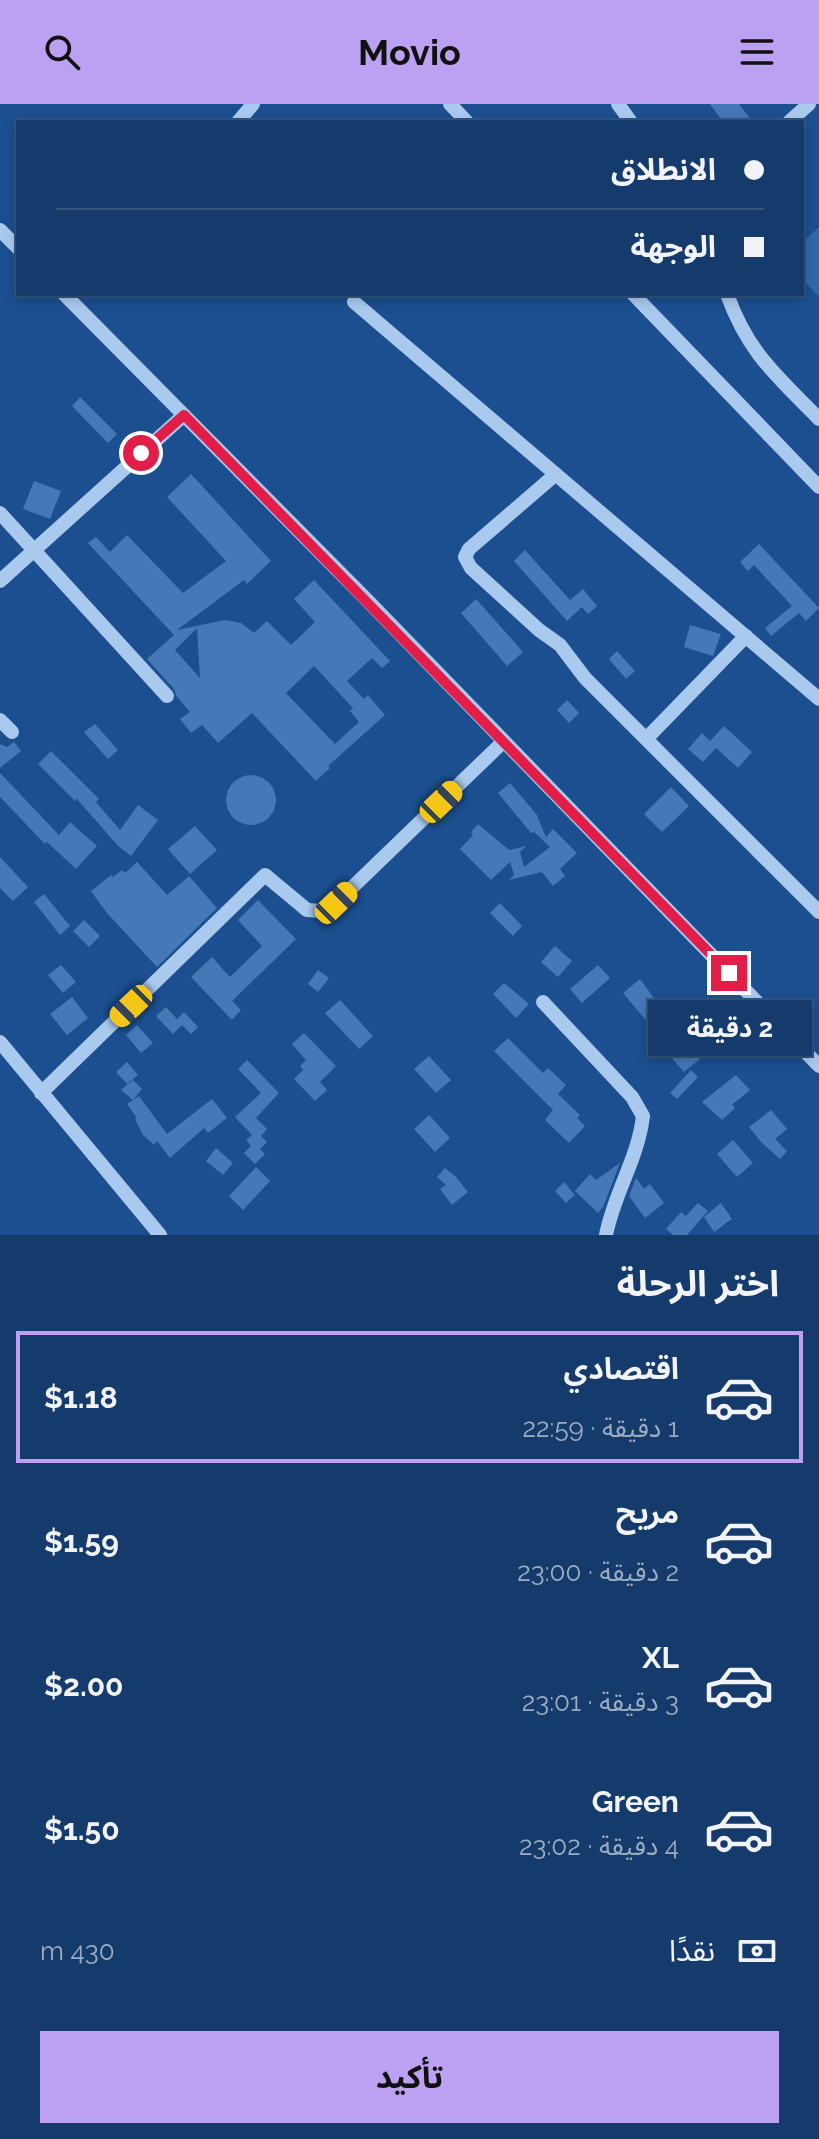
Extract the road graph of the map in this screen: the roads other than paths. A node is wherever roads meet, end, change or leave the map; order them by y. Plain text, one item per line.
1 (253, 104) edge
2 (450, 104) edge
3 (809, 104) edge
4 (240, 120) edge
5 (465, 120) edge
6 (791, 120) edge
7 (0, 230) edge
8 (16, 246) edge
9 (66, 296) edge
10 (635, 296) edge
11 (728, 296) edge
12 (354, 302) dead end
13 (184, 415) junction
14 (819, 419) edge
15 (556, 474) junction
16 (819, 487) edge
17 (0, 513) edge
18 (33, 550) junction
19 (0, 581) edge
20 (746, 636) junction
21 (167, 696) dead end
22 (819, 699) edge
23 (0, 720) edge
24 (12, 732) dead end
25 (646, 739) junction
26 (504, 741) junction
27 (819, 912) edge
28 (543, 1002) dead end
29 (0, 1042) edge
30 (819, 1066) edge
31 (41, 1093) junction
32 (160, 1235) edge
33 (606, 1235) edge

1 - 4 street
2 - 5 street
3 - 6 street
7 - 8 street
9 - 13 street
10 - 16 street
11 - 14 street
12 - 15 street
13 - 18 street
13 - 26 street
15 - 20 street
15 - 25 street
17 - 18 street
18 - 19 street
18 - 21 street
20 - 22 street
20 - 25 street
23 - 24 street
25 - 27 street
26 - 30 street
26 - 31 street
28 - 33 street
29 - 31 street
31 - 32 street

